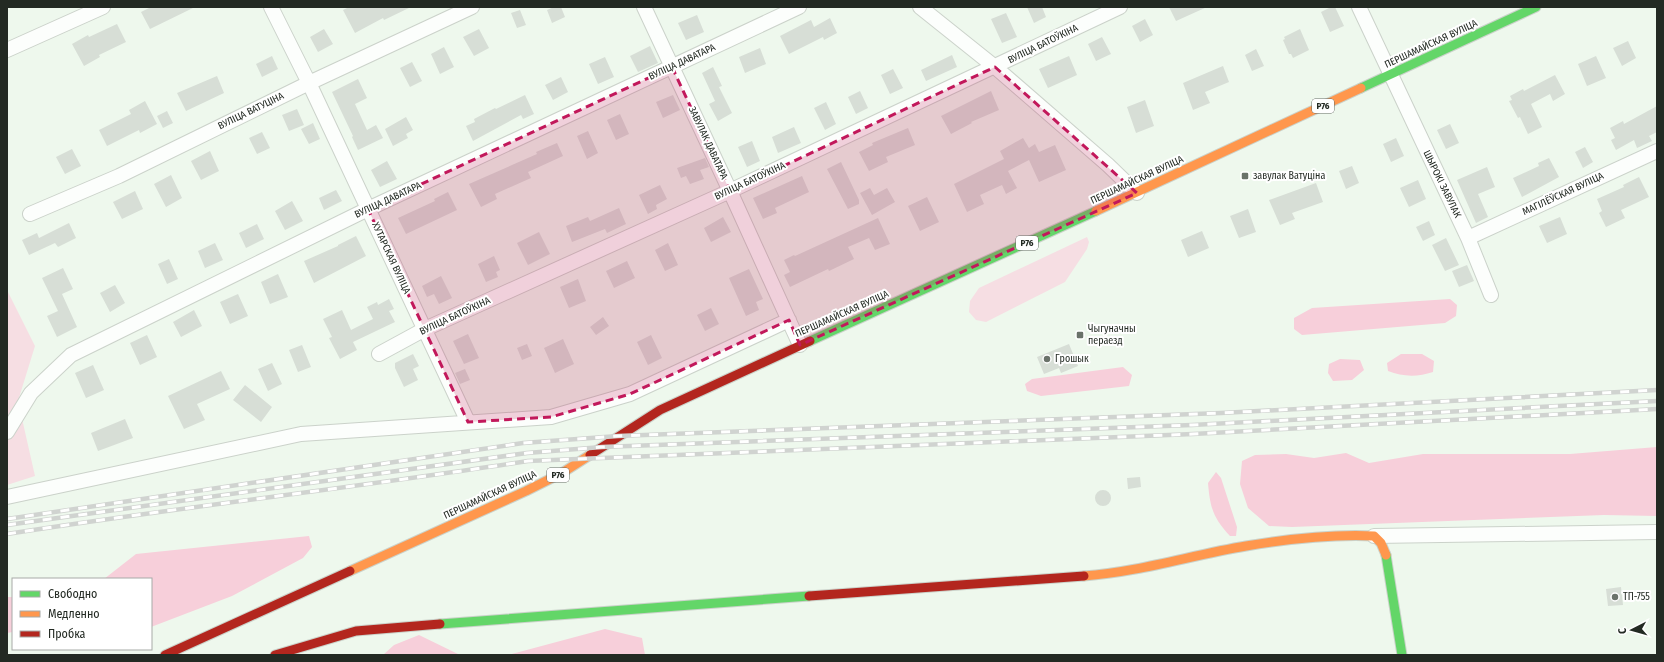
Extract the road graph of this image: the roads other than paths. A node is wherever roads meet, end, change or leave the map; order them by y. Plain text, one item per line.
1 (103, 7) edge
2 (271, 7) edge
3 (472, 7) edge
4 (644, 7) edge
5 (799, 7) edge
6 (920, 7) edge
7 (1120, 7) edge
8 (1359, 7) edge
9 (1536, 7) edge
10 (7, 50) edge
11 (672, 67) junction
12 (995, 67) junction
13 (1390, 75) junction
14 (309, 83) junction
15 (1657, 151) edge
16 (730, 190) junction
17 (1137, 193) junction
18 (368, 209) junction
19 (30, 214) dead end
20 (1468, 238) junction
21 (1491, 294) dead end
22 (789, 320) junction
23 (425, 329) junction
24 (800, 345) junction
25 (379, 354) dead end
26 (468, 422) junction
27 (7, 432) edge
28 (7, 497) edge
29 (1657, 532) edge
30 (1374, 536) junction
31 (1401, 651) edge
32 (165, 655) edge
33 (275, 655) edge

1 - 10 street
2 - 14 street, ХУТАРСКАЯ ВУЛІЦА
3 - 14 street, ВУЛІЦА ВАТУЦІНА
4 - 11 street, ЗАВУЛАК ДАВАТАРА
5 - 11 street, ВУЛІЦА ДАВАТАРА
6 - 12 street
7 - 12 street, ВУЛІЦА БАТОЎКІНА
8 - 13 street, ШЫРОКІ ЗАВУЛАК
9 - 13 main road, ПЕРШАМАЙСКАЯ ВУЛІЦА / Р76
11 - 16 street, ЗАВУЛАК ДАВАТАРА
11 - 18 street, ВУЛІЦА ДАВАТАРА
12 - 16 street, ВУЛІЦА БАТОЎКІНА
12 - 17 street
13 - 17 main road, ПЕРШАМАЙСКАЯ ВУЛІЦА / Р76
13 - 20 street, ШЫРОКІ ЗАВУЛАК
14 - 18 street, ХУТАРСКАЯ ВУЛІЦА
14 - 19 street, ВУЛІЦА ВАТУЦІНА
15 - 20 street, МАГІЛЁЎСКАЯ ВУЛІЦА
16 - 22 street, ЗАВУЛАК ДАВАТАРА
16 - 23 street, ВУЛІЦА БАТОЎКІНА
17 - 24 main road, ПЕРШАМАЙСКАЯ ВУЛІЦА / Р76
18 - 23 street, ХУТАРСКАЯ ВУЛІЦА
18 - 27 street, ВУЛІЦА ДАВАТАРА
20 - 21 street, ШЫРОКІ ЗАВУЛАК
22 - 24 street, ЗАВУЛАК ДАВАТАРА
22 - 26 street
23 - 25 street, ВУЛІЦА БАТОЎКІНА
23 - 26 street, ХУТАРСКАЯ ВУЛІЦА
24 - 32 main road, ПЕРШАМАЙСКАЯ ВУЛІЦА / Р76
26 - 28 street
29 - 30 street
30 - 31 main road
30 - 33 main road

